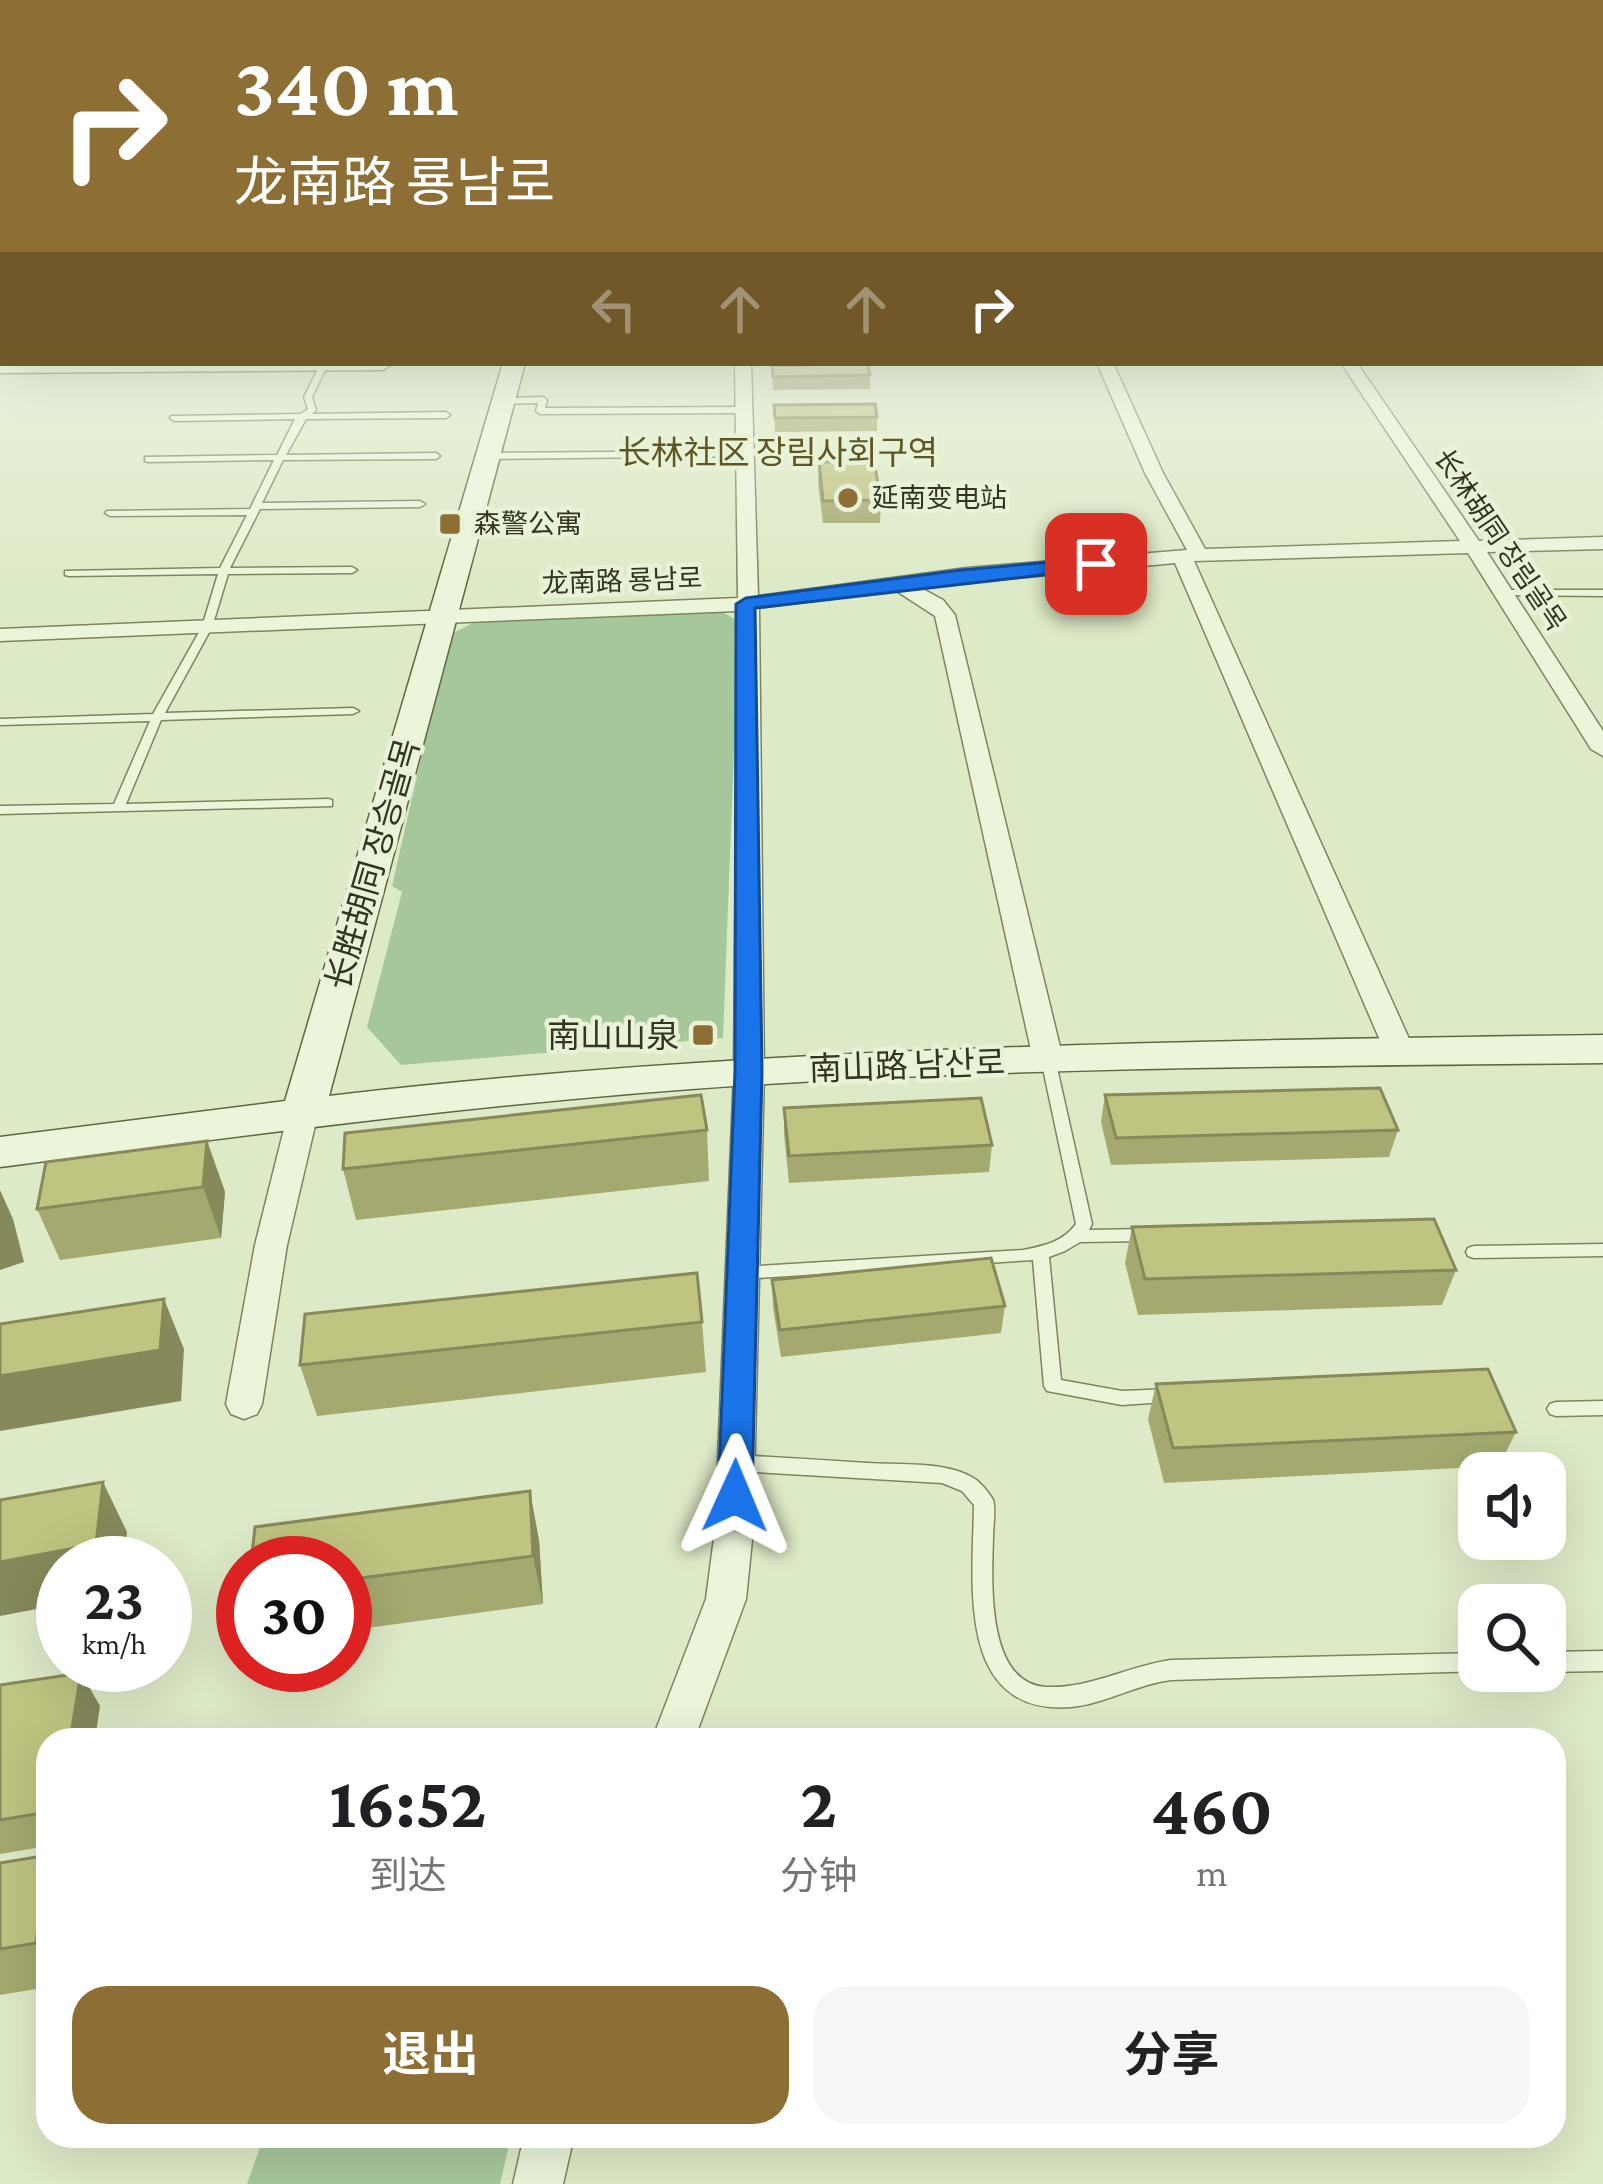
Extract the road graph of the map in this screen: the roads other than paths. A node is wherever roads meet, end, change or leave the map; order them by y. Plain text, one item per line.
1 (320, 373) edge
2 (511, 373) edge
3 (743, 373) edge
4 (1109, 373) edge
5 (1356, 373) edge
6 (503, 400) junction
7 (745, 410) junction
8 (446, 416) dead end
9 (302, 417) junction
10 (174, 418) dead end
11 (748, 454) junction
12 (436, 456) dead end
13 (487, 456) junction
14 (280, 458) junction
15 (148, 459) dead end
16 (419, 504) dead end
17 (255, 509) junction
18 (110, 513) dead end
19 (1603, 543) edge
20 (1472, 547) junction
21 (1190, 556) junction
22 (352, 570) dead end
23 (224, 571) junction
24 (69, 572) dead end
25 (896, 583) junction
26 (1504, 593) junction
27 (1603, 593) edge
28 (746, 604) junction
29 (441, 615) junction
30 (207, 627) junction
31 (0, 635) edge
32 (353, 711) dead end
33 (157, 717) junction
34 (0, 722) edge
35 (1603, 749) edge
36 (328, 803) dead end
37 (118, 808) junction
38 (0, 810) edge
39 (1603, 1049) edge
40 (1400, 1052) junction
41 (1048, 1059) junction
42 (748, 1071) junction
43 (303, 1112) junction
44 (0, 1152) edge
45 (1175, 1234) edge
46 (1079, 1236) junction
47 (1603, 1250) edge
48 (1040, 1252) junction
49 (1474, 1252) dead end
50 (740, 1273) junction
51 (1192, 1395) edge
52 (244, 1404) dead end
53 (1603, 1408) edge
54 (1556, 1409) dead end
55 (735, 1463) junction
56 (1603, 1660) edge
57 (1566, 1661) edge
58 (1458, 1664) edge
59 (678, 1728) edge
60 (546, 2148) edge
61 (538, 2184) edge

1 - 9 lane
2 - 6 street, 长胜胡同 장승골목
3 - 7 street
4 - 21 street
5 - 20 street, 长林胡同 장림골목
6 - 7 lane
6 - 13 street, 长胜胡同 장승골목
7 - 11 street
8 - 9 lane
9 - 10 lane
9 - 14 lane
11 - 13 lane
11 - 28 street
12 - 14 lane
13 - 29 street, 长胜胡同 장승골목
14 - 15 lane
14 - 17 lane
16 - 17 lane
17 - 18 lane
17 - 23 lane
19 - 20 street, 龙南路 룡남로
20 - 21 street, 龙南路 룡남로
20 - 26 street, 长林胡同 장림골목
21 - 25 street, 龙南路 룡남로
21 - 40 street
22 - 23 lane
23 - 24 lane
23 - 30 lane
25 - 28 street, 龙南路 룡남로
25 - 41 street
26 - 27 lane
26 - 35 street, 长林胡同 장림골목
28 - 29 street, 龙南路 룡남로
28 - 42 street
29 - 30 street, 龙南路 룡남로
29 - 43 street, 长胜胡同 장승골목
30 - 31 street, 龙南路 룡남로
30 - 33 lane
32 - 33 lane
33 - 34 lane
33 - 37 lane
36 - 37 lane
37 - 38 lane
39 - 40 street, 南山路 남산로
40 - 41 street, 南山路 남산로
41 - 42 street, 南山路 남산로
41 - 46 lane
42 - 43 street, 南山路 남산로
42 - 50 street
43 - 44 street, 南山路 남산로
43 - 52 street
45 - 46 lane
46 - 48 lane
47 - 49 lane
48 - 50 lane
48 - 51 lane
50 - 55 street
53 - 54 lane
55 - 58 lane
55 - 59 street
56 - 57 lane
60 - 61 street

